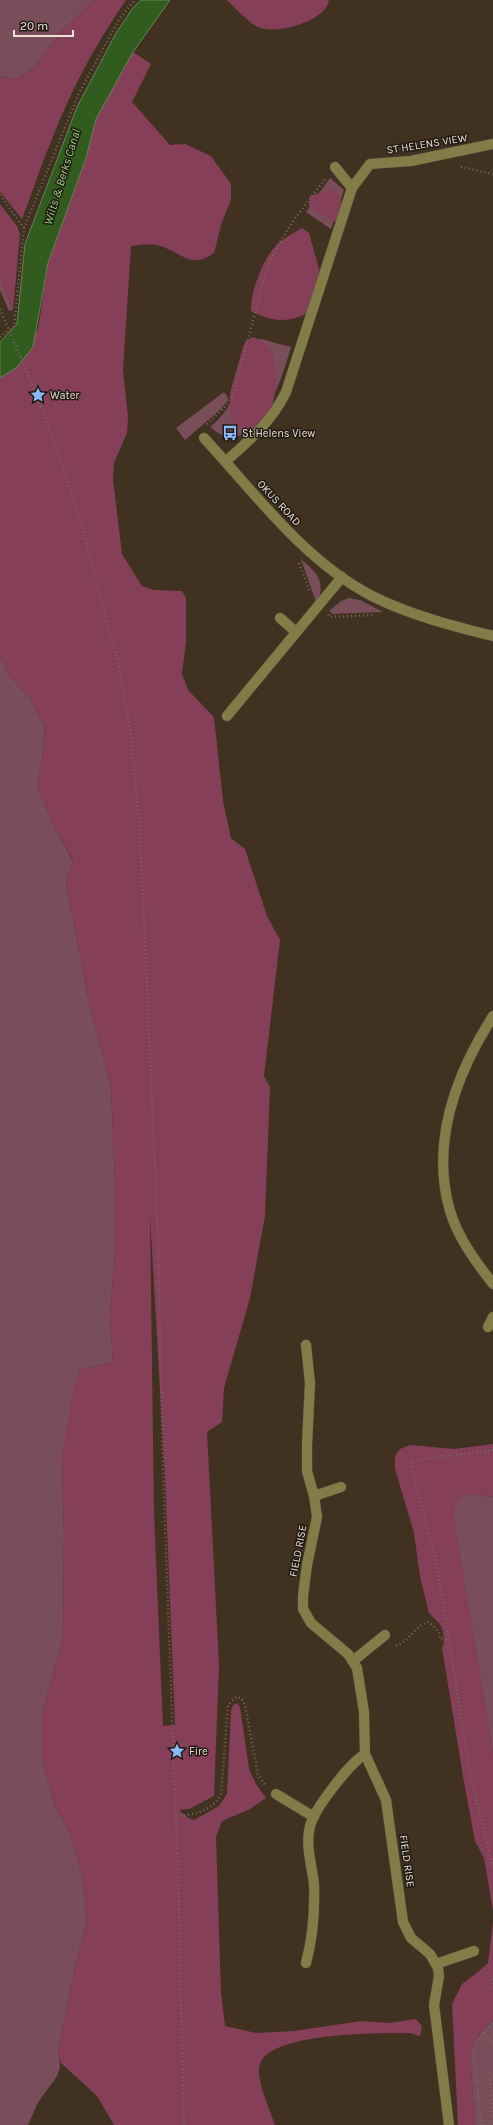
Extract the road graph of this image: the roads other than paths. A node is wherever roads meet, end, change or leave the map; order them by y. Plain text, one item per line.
1 (493, 144) edge
2 (335, 167) road end
3 (352, 188) junction
4 (204, 438) road end
5 (226, 461) junction
6 (342, 577) junction
7 (280, 618) dead end
8 (296, 632) junction
9 (493, 636) edge
10 (227, 716) dead end
11 (493, 1016) edge
12 (493, 1284) edge
13 (493, 1317) edge
14 (488, 1327) dead end
15 (306, 1345) dead end
16 (341, 1487) dead end
17 (314, 1496) junction
18 (385, 1634) dead end
19 (353, 1661) junction
20 (365, 1754) junction
21 (276, 1794) road end
22 (314, 1817) junction
23 (474, 1951) dead end
24 (306, 1963) dead end
25 (436, 1964) junction
26 (449, 2125) edge

1 - 3 street, ST HELENS VIEW
2 - 3 street
3 - 5 street, ST HELENS VIEW
4 - 5 street, OKUS ROAD
5 - 6 street, OKUS ROAD
6 - 8 street
6 - 9 street, OKUS ROAD
7 - 8 street
8 - 10 street
11 - 12 street
13 - 14 street
15 - 17 street, FIELD RISE
16 - 17 street
17 - 19 street, FIELD RISE
18 - 19 street
19 - 20 street, FIELD RISE
20 - 22 street
20 - 25 street, FIELD RISE
21 - 22 street
22 - 24 street
23 - 25 street
25 - 26 street

